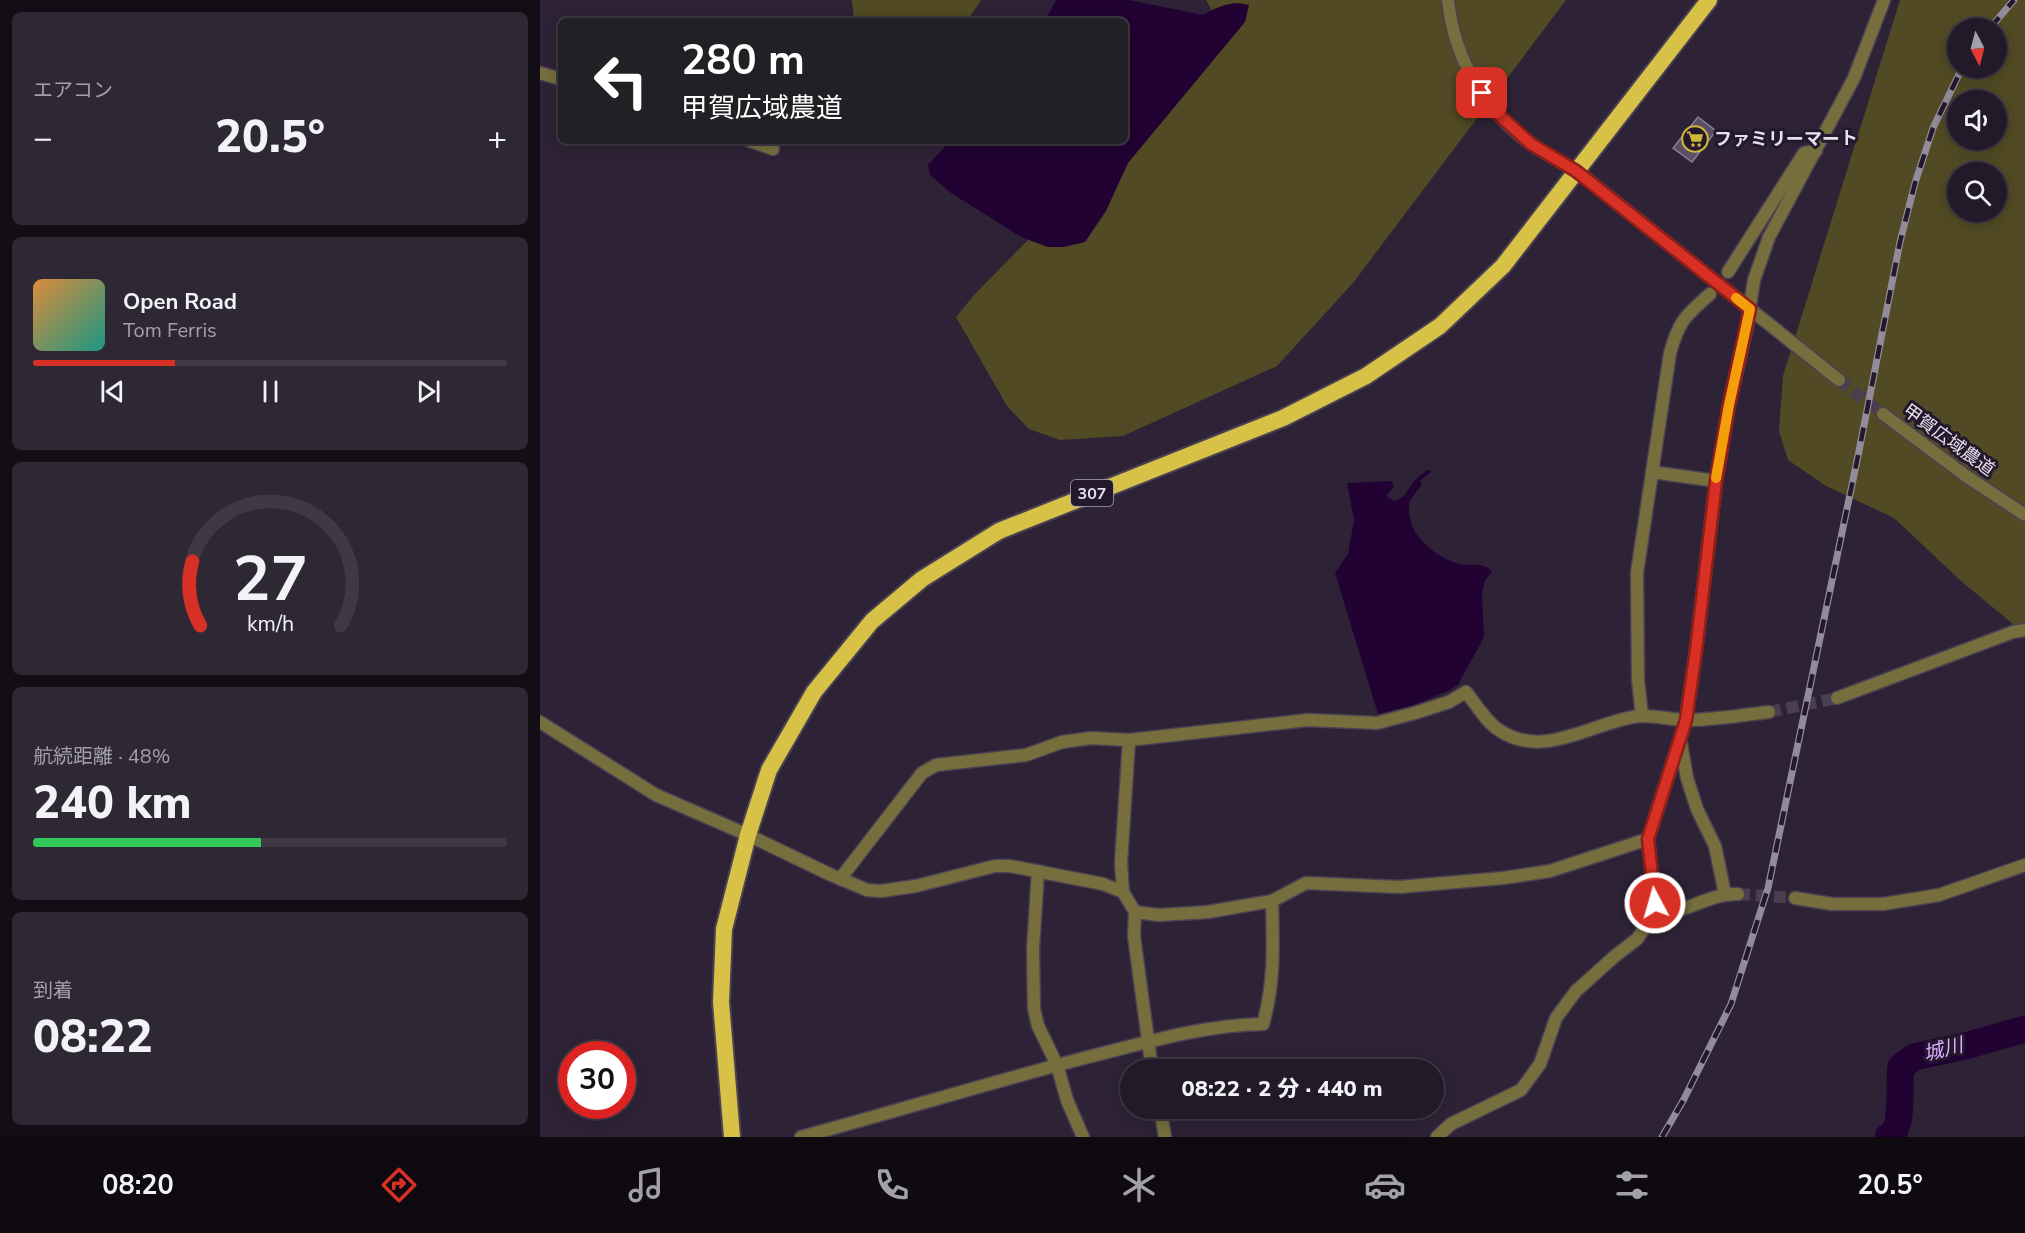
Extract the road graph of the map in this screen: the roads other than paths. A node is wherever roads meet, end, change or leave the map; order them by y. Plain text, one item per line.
1 (1448, 0) edge
2 (1709, 0) edge
3 (1884, 0) edge
4 (540, 73) edge
5 (558, 78) edge
6 (759, 144) edge
7 (773, 149) dead end
8 (1816, 151) junction
9 (1576, 171) junction
10 (1728, 272) dead end
11 (1710, 294) dead end
12 (1750, 309) junction
13 (1839, 380) tunnel mouth
14 (1883, 414) tunnel mouth
15 (1652, 472) junction
16 (1716, 481) junction
17 (2025, 515) edge
18 (2025, 630) edge
19 (1837, 698) tunnel mouth
20 (1768, 712) tunnel mouth
21 (1642, 716) junction
22 (1686, 720) junction
23 (540, 722) edge
24 (1680, 739) junction
25 (1129, 740) junction
26 (748, 835) junction
27 (1648, 839) junction
28 (2025, 865) edge
29 (1038, 871) junction
30 (840, 879) junction
31 (1124, 892) junction
32 (1795, 898) tunnel mouth
33 (1272, 901) junction
34 (1135, 912) junction
35 (1654, 915) junction
36 (1147, 1042) junction
37 (1150, 1059) edge
38 (1057, 1065) junction
39 (1162, 1119) edge
40 (732, 1137) edge
41 (801, 1137) edge
42 (1083, 1137) edge
43 (1165, 1137) edge
44 (1437, 1137) edge

1 - 9 street
2 - 9 highway, 307
3 - 8 street
4 - 5 street
6 - 7 street
8 - 10 street
8 - 12 street
9 - 12 street
9 - 26 highway, 307
11 - 15 street
12 - 13 street
12 - 16 street
14 - 17 street, 甲賀広域農道
15 - 16 street
15 - 21 street
16 - 22 street
18 - 19 street
20 - 22 street
21 - 22 street
21 - 25 street
22 - 24 street
23 - 26 street
24 - 27 street
24 - 35 street
25 - 30 street
25 - 31 street
26 - 30 street
26 - 40 highway, 307
27 - 33 street
27 - 35 street
28 - 32 street
29 - 30 street
29 - 31 street
29 - 38 street
31 - 34 street
33 - 34 street
33 - 36 street
34 - 36 street
35 - 44 street
36 - 37 street
36 - 38 street
38 - 41 street
38 - 42 street
39 - 43 street

